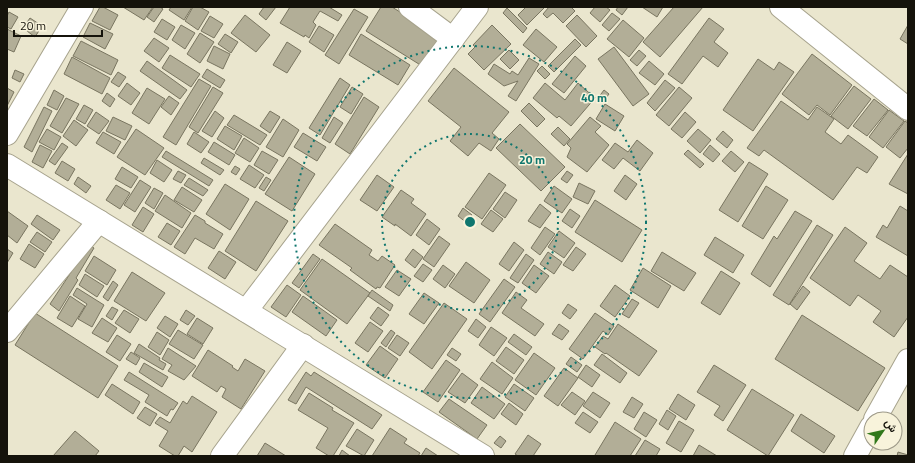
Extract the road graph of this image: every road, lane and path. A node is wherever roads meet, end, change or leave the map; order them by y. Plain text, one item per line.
1 (82, 7) edge
2 (410, 7) edge
3 (477, 7) edge
4 (781, 7) edge
5 (453, 39) junction
6 (908, 109) edge
7 (7, 134) edge
8 (7, 165) edge
9 (99, 221) junction
10 (246, 311) junction
11 (7, 331) edge
12 (303, 346) junction
13 (908, 360) edge
14 (879, 411) edge
15 (863, 442) edge
16 (222, 456) edge
17 (483, 456) edge
18 (855, 456) edge

1 - 7 street
2 - 5 street
3 - 5 street
4 - 6 street
5 - 10 street
8 - 9 street
9 - 10 street
9 - 11 street
10 - 12 street
12 - 16 street
12 - 17 street
13 - 14 street
15 - 18 street

